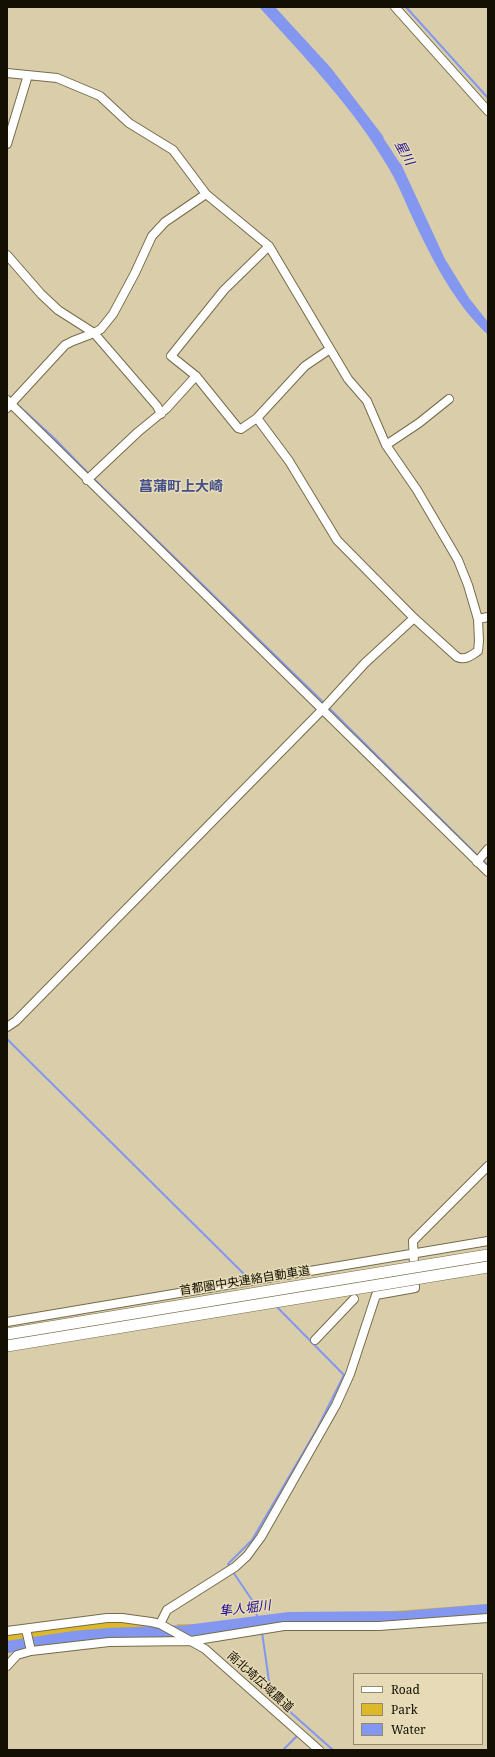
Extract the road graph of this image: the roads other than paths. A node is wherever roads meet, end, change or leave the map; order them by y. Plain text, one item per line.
1 (395, 7) edge
2 (7, 73) edge
3 (28, 75) junction
4 (488, 111) edge
5 (7, 144) edge
6 (206, 194) junction
7 (269, 246) junction
8 (7, 255) edge
9 (94, 334) junction
10 (330, 349) junction
11 (196, 376) junction
12 (449, 399) dead end
13 (8, 404) edge
14 (161, 414) junction
15 (257, 418) junction
16 (386, 445) junction
17 (87, 480) junction
18 (488, 617) edge
19 (414, 618) junction
20 (478, 619) junction
21 (322, 710) junction
22 (488, 849) edge
23 (478, 862) junction
24 (488, 872) edge
25 (7, 1027) edge
26 (488, 1166) edge
27 (488, 1241) edge
28 (412, 1253) junction
29 (488, 1255) edge
30 (488, 1267) edge
31 (354, 1298) dead end
32 (7, 1322) edge
33 (7, 1334) edge
34 (315, 1340) dead end
35 (7, 1346) edge
36 (488, 1618) edge
37 (160, 1624) junction
38 (26, 1630) junction
39 (7, 1631) edge
40 (191, 1641) junction
41 (30, 1650) junction
42 (7, 1666) edge
43 (319, 1750) edge

1 - 4 street
2 - 3 street
3 - 5 street
3 - 6 street
6 - 7 street
6 - 9 street
7 - 10 street
7 - 11 street
8 - 9 street
9 - 13 street
9 - 14 street
10 - 15 street
10 - 16 street
11 - 14 street
11 - 15 street
12 - 16 street
13 - 17 street
14 - 17 street
15 - 19 street
16 - 20 street
17 - 21 street
18 - 20 street
19 - 20 street
19 - 21 street
21 - 23 street
21 - 25 street
22 - 23 street
23 - 24 street
26 - 28 street
27 - 28 street
28 - 32 street
28 - 37 street
29 - 33 highway, 首都圏中央連絡自動車道, bridge
30 - 35 highway, 首都圏中央連絡自動車道, bridge
31 - 34 street
36 - 40 street
37 - 38 street
37 - 40 street, 南北埼広域農道
38 - 39 street
38 - 41 street
40 - 41 street
40 - 43 street, 南北埼広域農道
41 - 42 street

